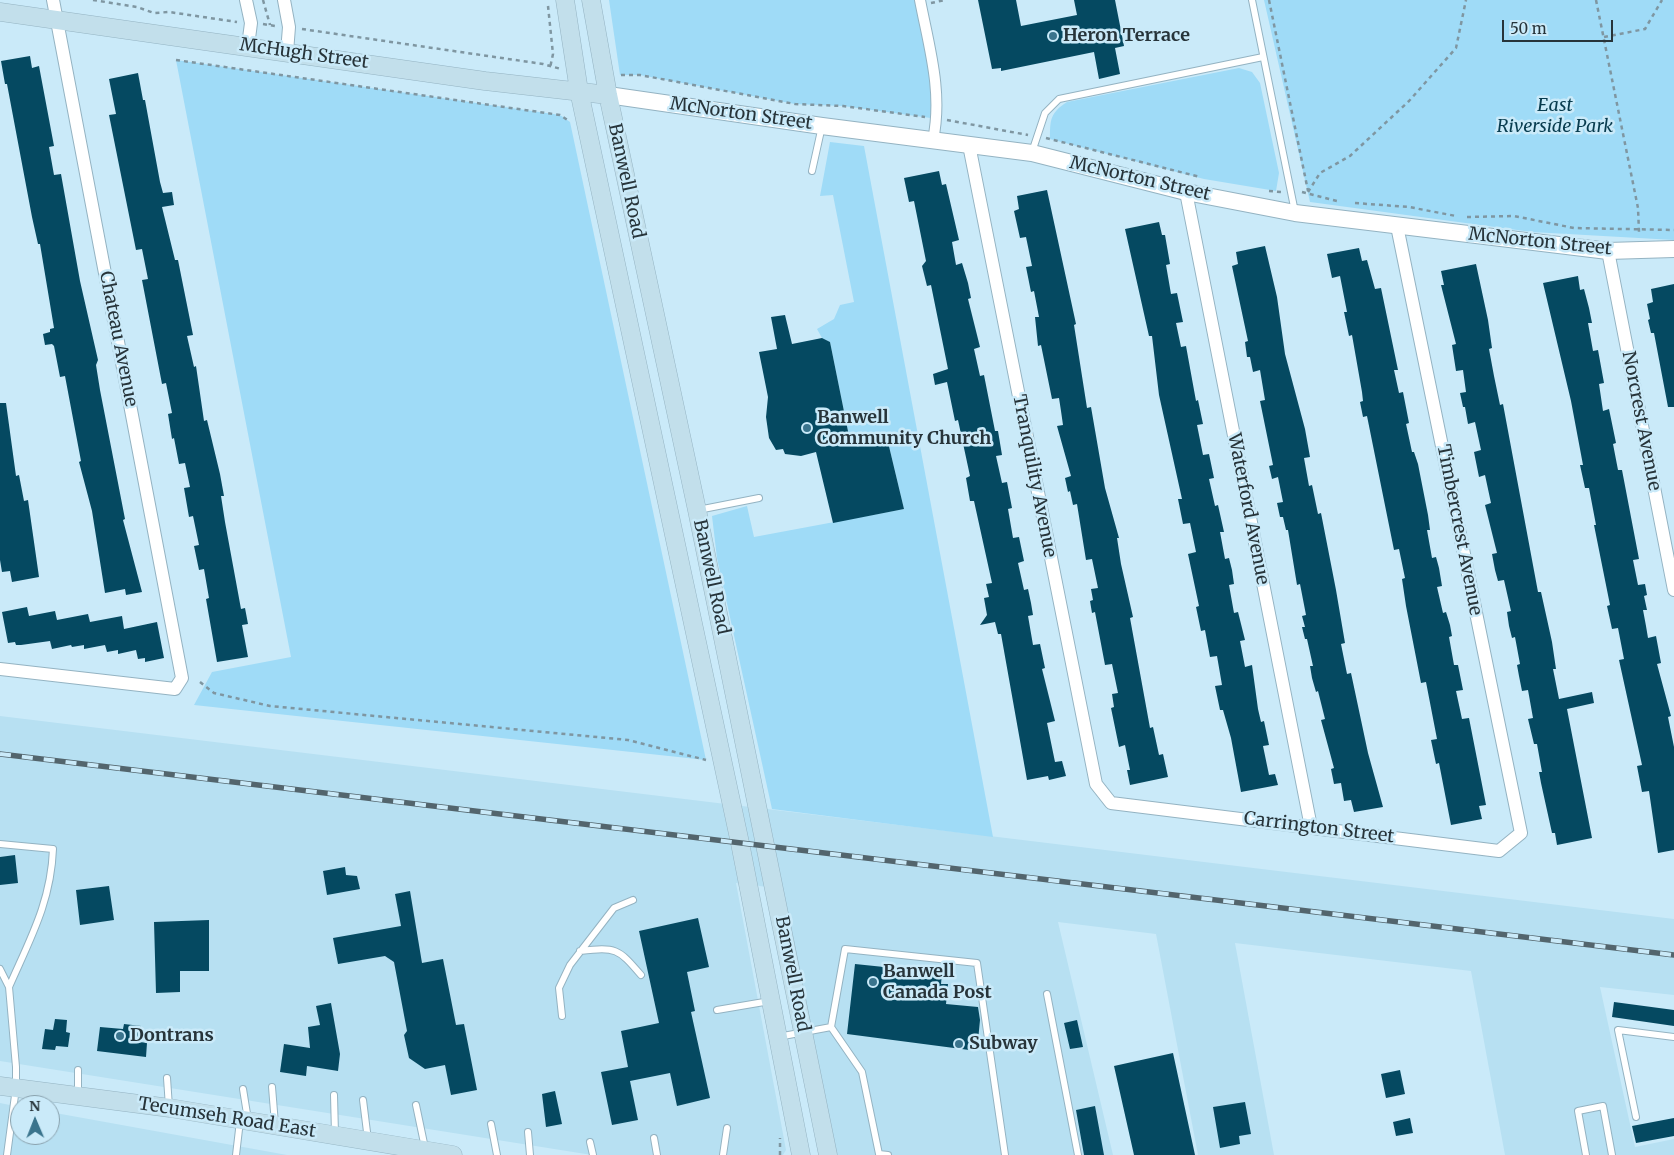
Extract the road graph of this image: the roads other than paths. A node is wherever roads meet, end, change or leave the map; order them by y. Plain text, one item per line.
1 (53, 0) edge
2 (246, 0) edge
3 (284, 0) edge
4 (565, 0) edge
5 (592, 0) edge
6 (920, 0) edge
7 (1252, 0) edge
8 (0, 12) edge
9 (57, 20) junction
10 (248, 46) junction
11 (287, 52) junction
12 (1263, 57) junction
13 (579, 91) junction
14 (608, 95) junction
15 (822, 126) junction
16 (933, 140) junction
17 (969, 145) junction
18 (1032, 153) junction
19 (812, 171) dead end
20 (1186, 192) junction
21 (1295, 213) junction
22 (1397, 226) junction
23 (1674, 249) edge
24 (1608, 251) junction
25 (759, 498) dead end
26 (697, 510) junction
27 (1674, 590) edge
28 (0, 669) edge
29 (1111, 803) joint
30 (1311, 827) junction
31 (1520, 833) joint
32 (0, 844) edge
33 (633, 900) dead end
34 (580, 951) junction
35 (0, 969) edge
36 (641, 975) dead end
37 (9, 987) junction
38 (1047, 994) dead end
39 (771, 1001) junction
40 (717, 1010) dead end
41 (562, 1016) dead end
42 (831, 1027) junction
43 (804, 1032) junction
44 (778, 1037) junction
45 (1674, 1037) edge
46 (78, 1070) dead end
47 (167, 1078) dead end
48 (8, 1087) edge
49 (272, 1087) dead end
50 (243, 1089) dead end
51 (334, 1095) dead end
52 (78, 1096) junction
53 (363, 1100) dead end
54 (416, 1105) dead end
55 (170, 1108) junction
56 (1636, 1117) dead end
57 (245, 1121) junction
58 (491, 1124) dead end
59 (276, 1126) junction
60 (727, 1128) dead end
61 (528, 1132) dead end
62 (336, 1136) junction
63 (654, 1138) dead end
64 (368, 1141) junction
65 (590, 1142) dead end
66 (393, 1150) edge
67 (426, 1151) junction
68 (7, 1155) edge
69 (236, 1155) edge
70 (453, 1155) edge
71 (498, 1155) edge
72 (530, 1155) edge
73 (593, 1155) edge
74 (657, 1155) edge
75 (723, 1155) edge
76 (801, 1155) edge
77 (828, 1155) edge
78 (888, 1155) edge
79 (1005, 1155) edge
80 (1078, 1155) edge
81 (1586, 1155) edge
82 (1612, 1155) edge

1 - 9 street, Chateau Avenue
2 - 10 street
3 - 11 street
4 - 13 main road, Banwell Road
5 - 14 main road, Banwell Road
6 - 16 street
7 - 12 lane
8 - 9 main road, McHugh Street
9 - 10 main road, McHugh Street
9 - 28 street, Chateau Avenue
10 - 11 main road, McHugh Street
11 - 13 main road, McHugh Street
12 - 18 lane
12 - 21 lane
13 - 14 main road, McHugh Street
13 - 39 main road, Banwell Road
14 - 15 street, McNorton Street
14 - 26 main road, Banwell Road
15 - 16 street, McNorton Street
15 - 19 lane
16 - 17 street, McNorton Street
17 - 18 street, McNorton Street
17 - 29 street, Tranquility Avenue
18 - 20 street, McNorton Street
20 - 21 street, McNorton Street
20 - 30 street, Waterford Avenue
21 - 22 street, McNorton Street
22 - 24 street, McNorton Street
22 - 31 street, Timbercrest Avenue
23 - 24 street, McNorton Street
24 - 27 street, Norcrest Avenue
25 - 26 lane
26 - 43 main road, Banwell Road
29 - 30 street, Carrington Street
30 - 31 street, Carrington Street
32 - 37 lane
33 - 34 lane
34 - 36 lane
34 - 41 lane
35 - 37 lane
37 - 48 lane
38 - 80 lane
39 - 40 lane
39 - 44 main road, Banwell Road
42 - 43 lane
42 - 78 lane
42 - 79 lane
43 - 44 lane
43 - 77 main road, Banwell Road
44 - 76 main road, Banwell Road
45 - 56 lane
46 - 52 lane
47 - 55 lane
48 - 52 main road, Tecumseh Road East
48 - 68 lane
49 - 59 lane
50 - 57 lane
51 - 62 lane
52 - 55 main road, Tecumseh Road East
53 - 64 lane
54 - 67 lane
55 - 57 main road, Tecumseh Road East
57 - 59 main road, Tecumseh Road East
57 - 69 lane
58 - 71 lane
59 - 62 main road, Tecumseh Road East
60 - 75 lane
61 - 72 lane
62 - 64 main road, Tecumseh Road East
63 - 74 lane
64 - 66 main road, Tecumseh Road East
65 - 73 lane
66 - 67 main road, Tecumseh Road East
67 - 70 main road, Tecumseh Road East
81 - 82 lane

